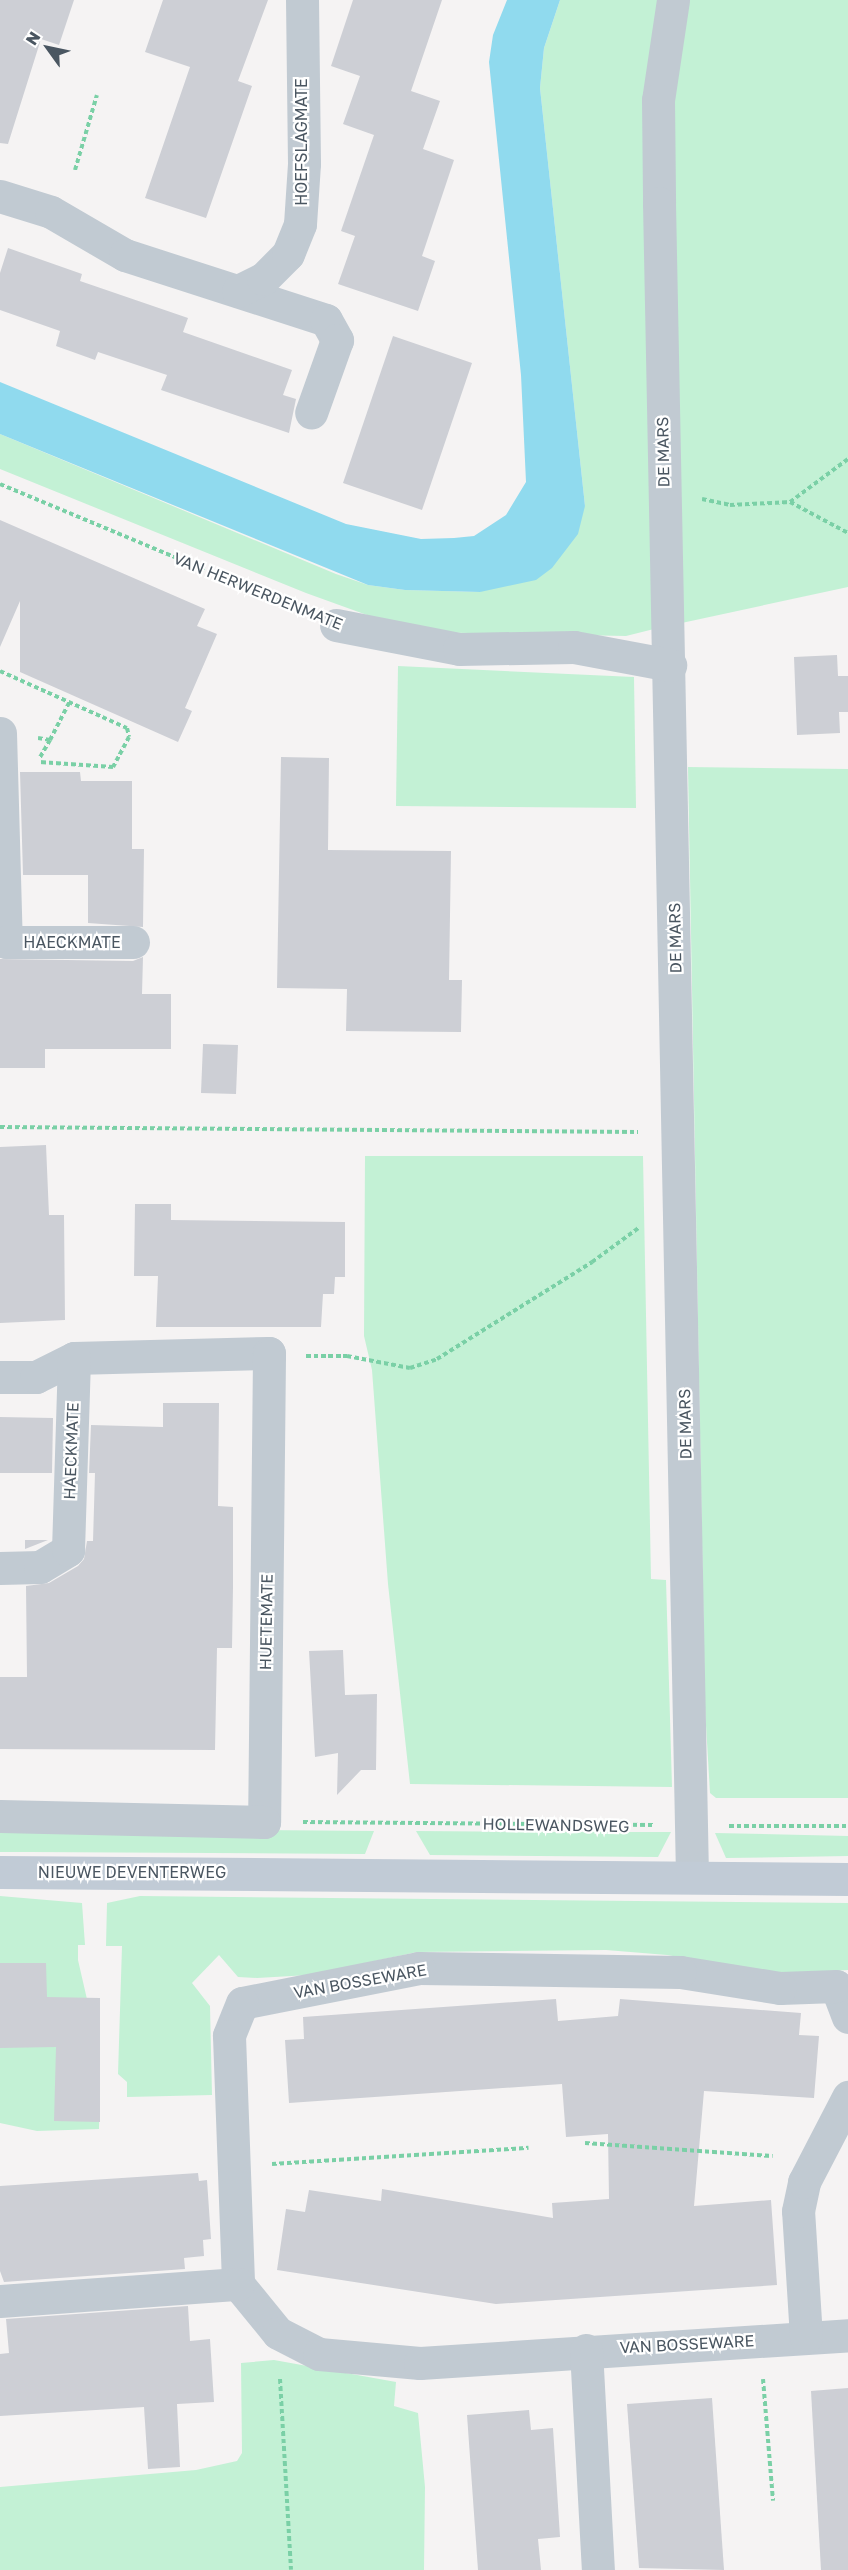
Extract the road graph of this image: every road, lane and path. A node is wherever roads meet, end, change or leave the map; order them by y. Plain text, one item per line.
1 (302, 0) edge
2 (673, 0) edge
3 (97, 95) dead end
4 (75, 170) dead end
5 (0, 196) edge
6 (238, 291) junction
7 (311, 413) dead end
8 (848, 459) edge
9 (0, 484) edge
10 (663, 490) junction
11 (790, 502) junction
12 (848, 533) edge
13 (336, 625) joint
14 (669, 665) junction
15 (0, 671) edge
16 (70, 701) junction
17 (15, 735) edge
18 (50, 740) junction
19 (3, 942) edge
20 (133, 942) dead end
21 (0, 1127) edge
22 (679, 1132) junction
23 (680, 1200) junction
24 (269, 1356) junction
25 (74, 1358) junction
26 (0, 1377) edge
27 (0, 1568) edge
28 (0, 1816) edge
29 (264, 1822) junction
30 (693, 1826) junction
31 (848, 1826) edge
32 (0, 1872) edge
33 (692, 1877) junction
34 (848, 1879) edge
35 (848, 2017) edge
36 (848, 2097) edge
37 (585, 2143) dead end
38 (529, 2148) dead end
39 (818, 2159) junction
40 (234, 2166) junction
41 (238, 2284) junction
42 (0, 2301) edge
43 (278, 2333) junction
44 (848, 2335) edge
45 (806, 2337) junction
46 (760, 2339) junction
47 (586, 2350) junction
48 (773, 2501) dead end
49 (291, 2570) edge
50 (598, 2570) edge

1 - 6 street, HOEFSLAGMATE
2 - 10 street, DE MARS
3 - 4 path
5 - 6 street
6 - 7 street
8 - 11 path
9 - 13 path, VAN HERWERDENMATE
10 - 11 path
10 - 14 street, DE MARS
11 - 12 path
13 - 14 street, VAN HERWERDENMATE
14 - 22 street, DE MARS
15 - 16 path
16 - 18 path
16 - 18 path
17 - 18 path
17 - 19 street, HAECKMATE
19 - 20 street, HAECKMATE
21 - 22 path
22 - 23 street, DE MARS
23 - 24 path
23 - 30 street, DE MARS
24 - 25 street
24 - 29 street, HUETEMATE
25 - 26 street
25 - 27 street, HAECKMATE
28 - 29 street
29 - 30 path, HOLLEWANDSWEG
30 - 31 path, HOLLEWANDSWEG
30 - 33 street, DE MARS
32 - 33 main road, NIEUWE DEVENTERWEG
33 - 34 main road
35 - 40 street, VAN BOSSEWARE
36 - 39 street
37 - 39 path
38 - 40 path
39 - 45 street
40 - 41 street, VAN BOSSEWARE
41 - 42 street
41 - 43 street, VAN BOSSEWARE
43 - 47 street, VAN BOSSEWARE
43 - 49 path
44 - 45 street, VAN BOSSEWARE
45 - 46 street, VAN BOSSEWARE
46 - 47 street, VAN BOSSEWARE
46 - 48 path
47 - 50 street

